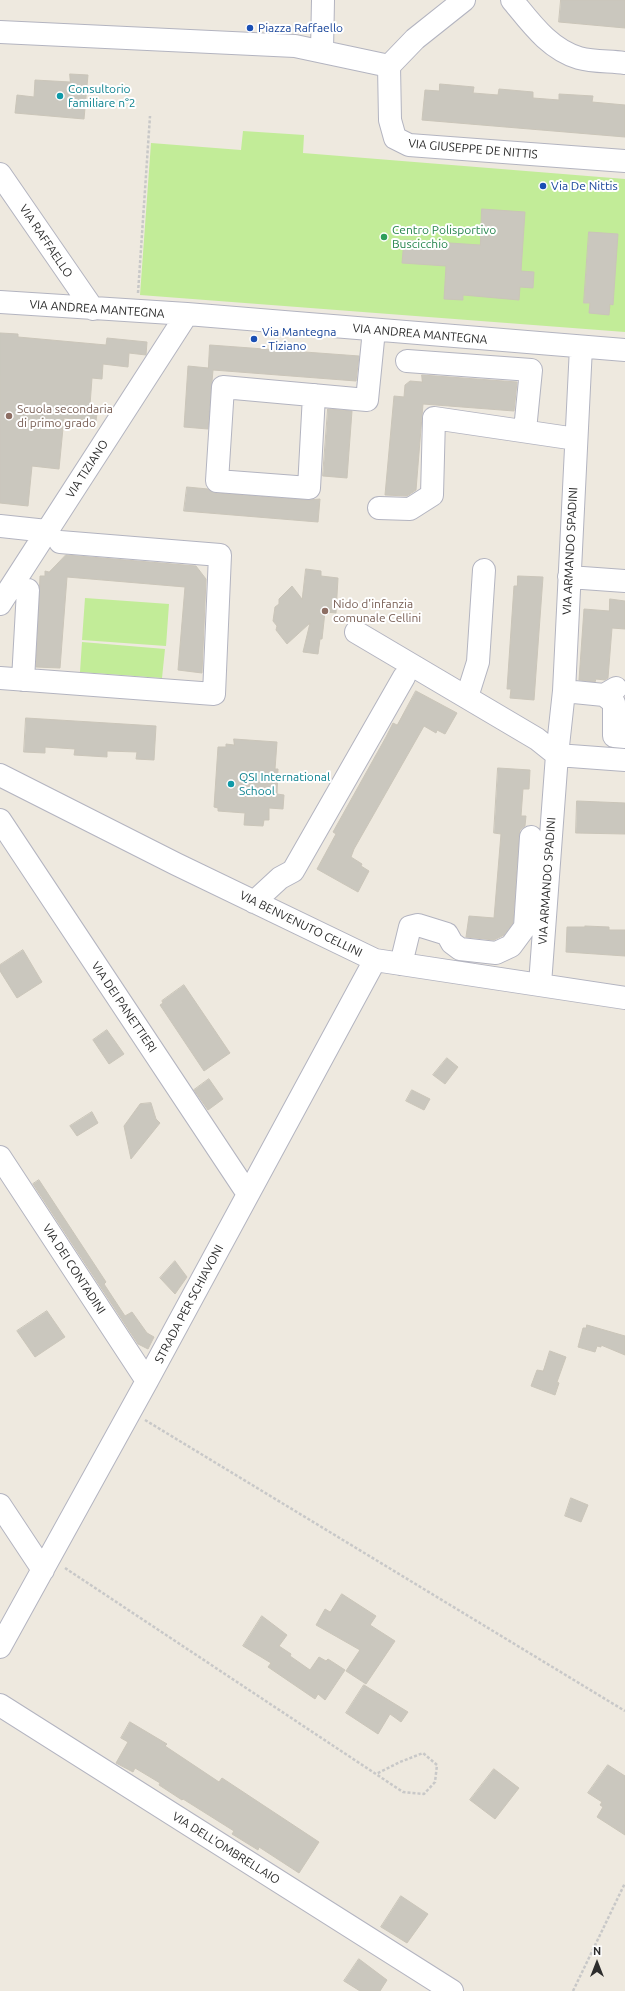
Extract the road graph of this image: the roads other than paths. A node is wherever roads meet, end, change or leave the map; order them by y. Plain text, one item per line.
1 (323, 0) edge
2 (464, 0) edge
3 (512, 0) edge
4 (0, 32) edge
5 (322, 51) junction
6 (625, 62) edge
7 (389, 66) junction
8 (625, 161) edge
9 (0, 174) edge
10 (0, 302) edge
11 (93, 309) junction
12 (187, 314) junction
13 (374, 330) junction
14 (581, 347) junction
15 (625, 350) edge
16 (407, 361) dead end
17 (314, 395) junction
18 (525, 430) junction
19 (576, 439) junction
20 (379, 508) dead end
21 (0, 526) edge
22 (53, 536) junction
23 (484, 570) dead end
24 (569, 577) junction
25 (625, 581) edge
26 (28, 590) dead end
27 (0, 604) edge
28 (356, 632) dead end
29 (404, 677) dead end
30 (0, 678) edge
31 (23, 680) junction
32 (564, 691) junction
33 (467, 697) junction
34 (625, 737) edge
35 (557, 755) junction
36 (625, 760) edge
37 (0, 775) edge
38 (0, 820) edge
39 (531, 837) dead end
40 (254, 902) junction
41 (375, 960) junction
42 (401, 964) junction
43 (540, 984) junction
44 (625, 998) edge
45 (0, 1157) edge
46 (248, 1194) junction
47 (147, 1380) junction
48 (0, 1505) edge
49 (47, 1564) junction
50 (0, 1647) edge
51 (0, 1705) edge
52 (452, 1991) edge

1 - 5 street
2 - 7 street
3 - 6 street
4 - 5 street
5 - 7 street
7 - 8 street, VIA GIUSEPPE DE NITTIS
9 - 11 street, VIA RAFFAELLO
10 - 11 street, VIA ANDREA MANTEGNA
11 - 12 street, VIA ANDREA MANTEGNA
12 - 13 street, VIA ANDREA MANTEGNA
12 - 22 street, VIA TIZIANO
13 - 14 street, VIA ANDREA MANTEGNA
13 - 17 street
14 - 15 street, VIA ANDREA MANTEGNA
14 - 19 street, VIA ARMANDO SPADINI
16 - 18 street
17 - 17 street
18 - 19 street
18 - 20 street
19 - 24 street, VIA ARMANDO SPADINI
21 - 22 street
22 - 27 street, VIA TIZIANO
22 - 31 street
23 - 33 street
24 - 25 street
24 - 32 street, VIA ARMANDO SPADINI
26 - 31 street
28 - 33 street
29 - 40 street
30 - 31 street
32 - 34 street
32 - 35 street, VIA ARMANDO SPADINI
33 - 35 street
35 - 36 street
35 - 43 street, VIA ARMANDO SPADINI
37 - 40 street, VIA BENVENUTO CELLINI
38 - 46 street, VIA DEI PANETTIERI
39 - 42 street
40 - 41 street, VIA BENVENUTO CELLINI
41 - 42 street, VIA BENVENUTO CELLINI
41 - 46 street, STRADA PER SCHIAVONI
42 - 43 street, VIA BENVENUTO CELLINI
43 - 44 street, VIA BENVENUTO CELLINI
45 - 47 street, VIA DEI CONTADINI
46 - 47 street, STRADA PER SCHIAVONI
47 - 49 street, STRADA PER SCHIAVONI
48 - 49 street
49 - 50 street, STRADA PER SCHIAVONI
51 - 52 street, VIA DELL'OMBRELLAIO

